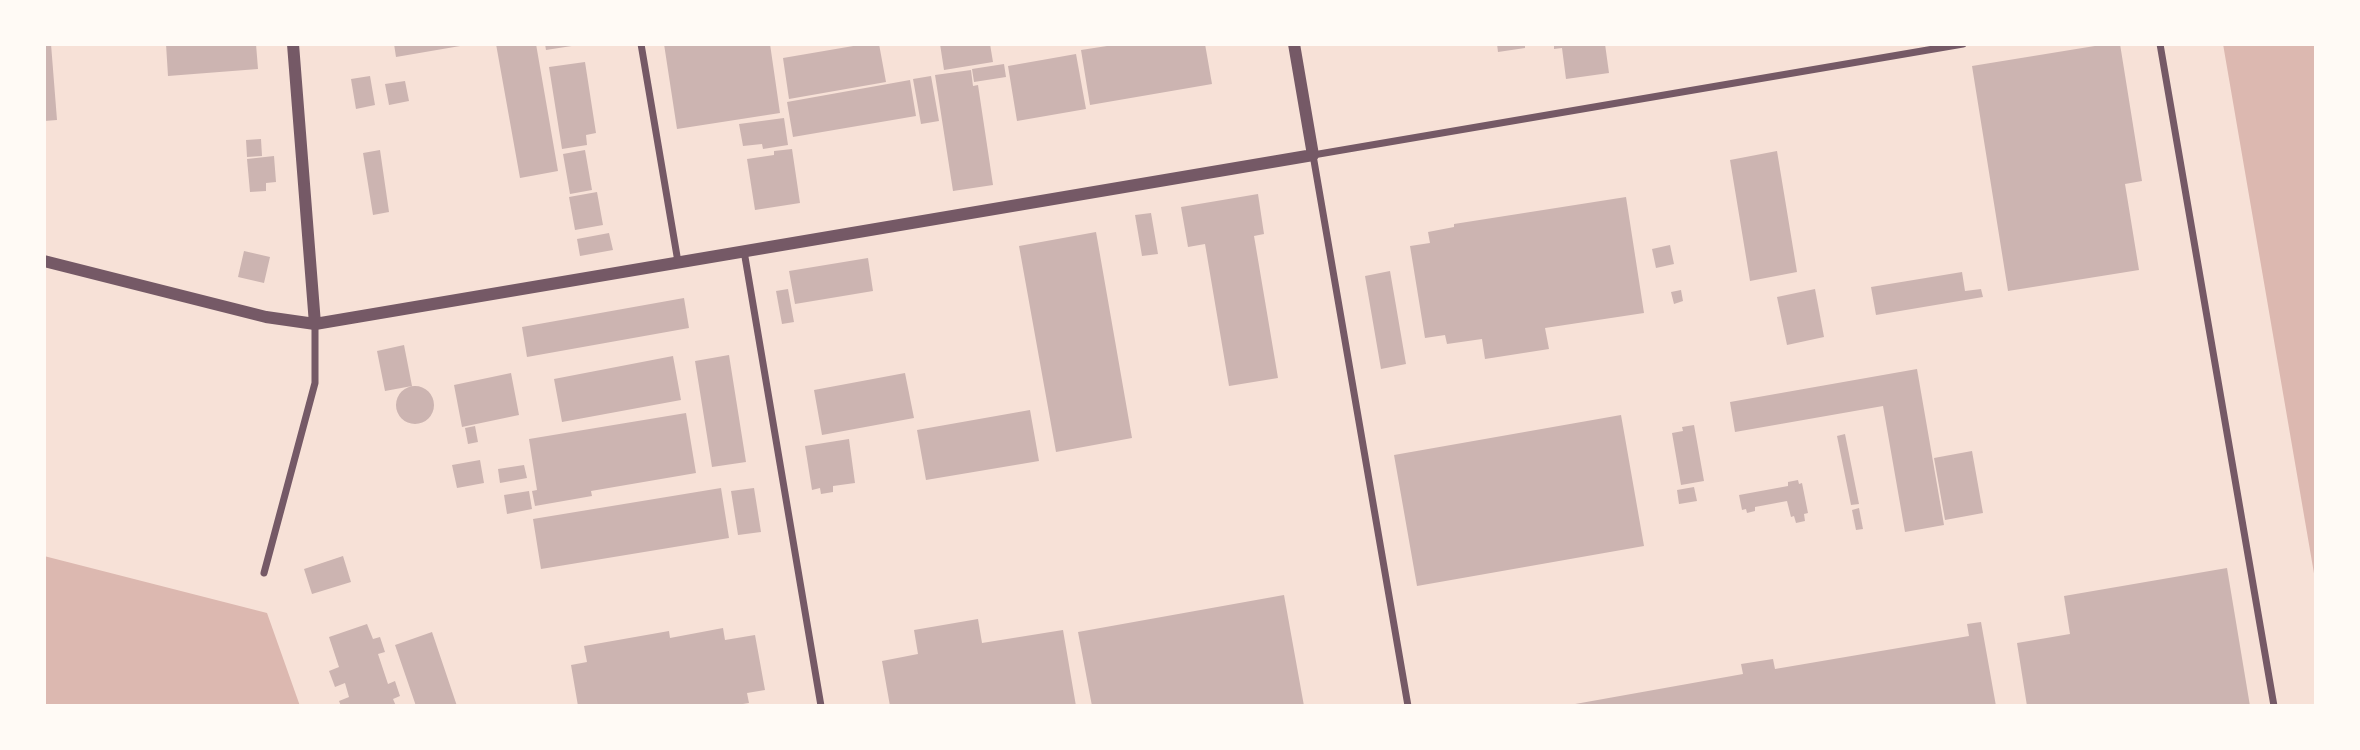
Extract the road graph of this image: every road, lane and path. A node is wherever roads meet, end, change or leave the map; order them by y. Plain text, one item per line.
1 (293, 44) edge
2 (640, 44) edge
3 (1294, 44) edge
4 (1963, 44) edge
5 (2160, 44) edge
6 (1312, 155) junction
7 (744, 251) junction
8 (44, 261) edge
9 (678, 262) junction
10 (315, 324) junction
11 (264, 573) dead end
12 (821, 706) edge
13 (1408, 706) edge
14 (2274, 706) edge

1 - 10 street
2 - 9 street
3 - 6 street
4 - 6 street
5 - 14 street
6 - 7 street
6 - 13 street
7 - 9 street
7 - 12 street
8 - 10 street
9 - 10 street
10 - 11 street

